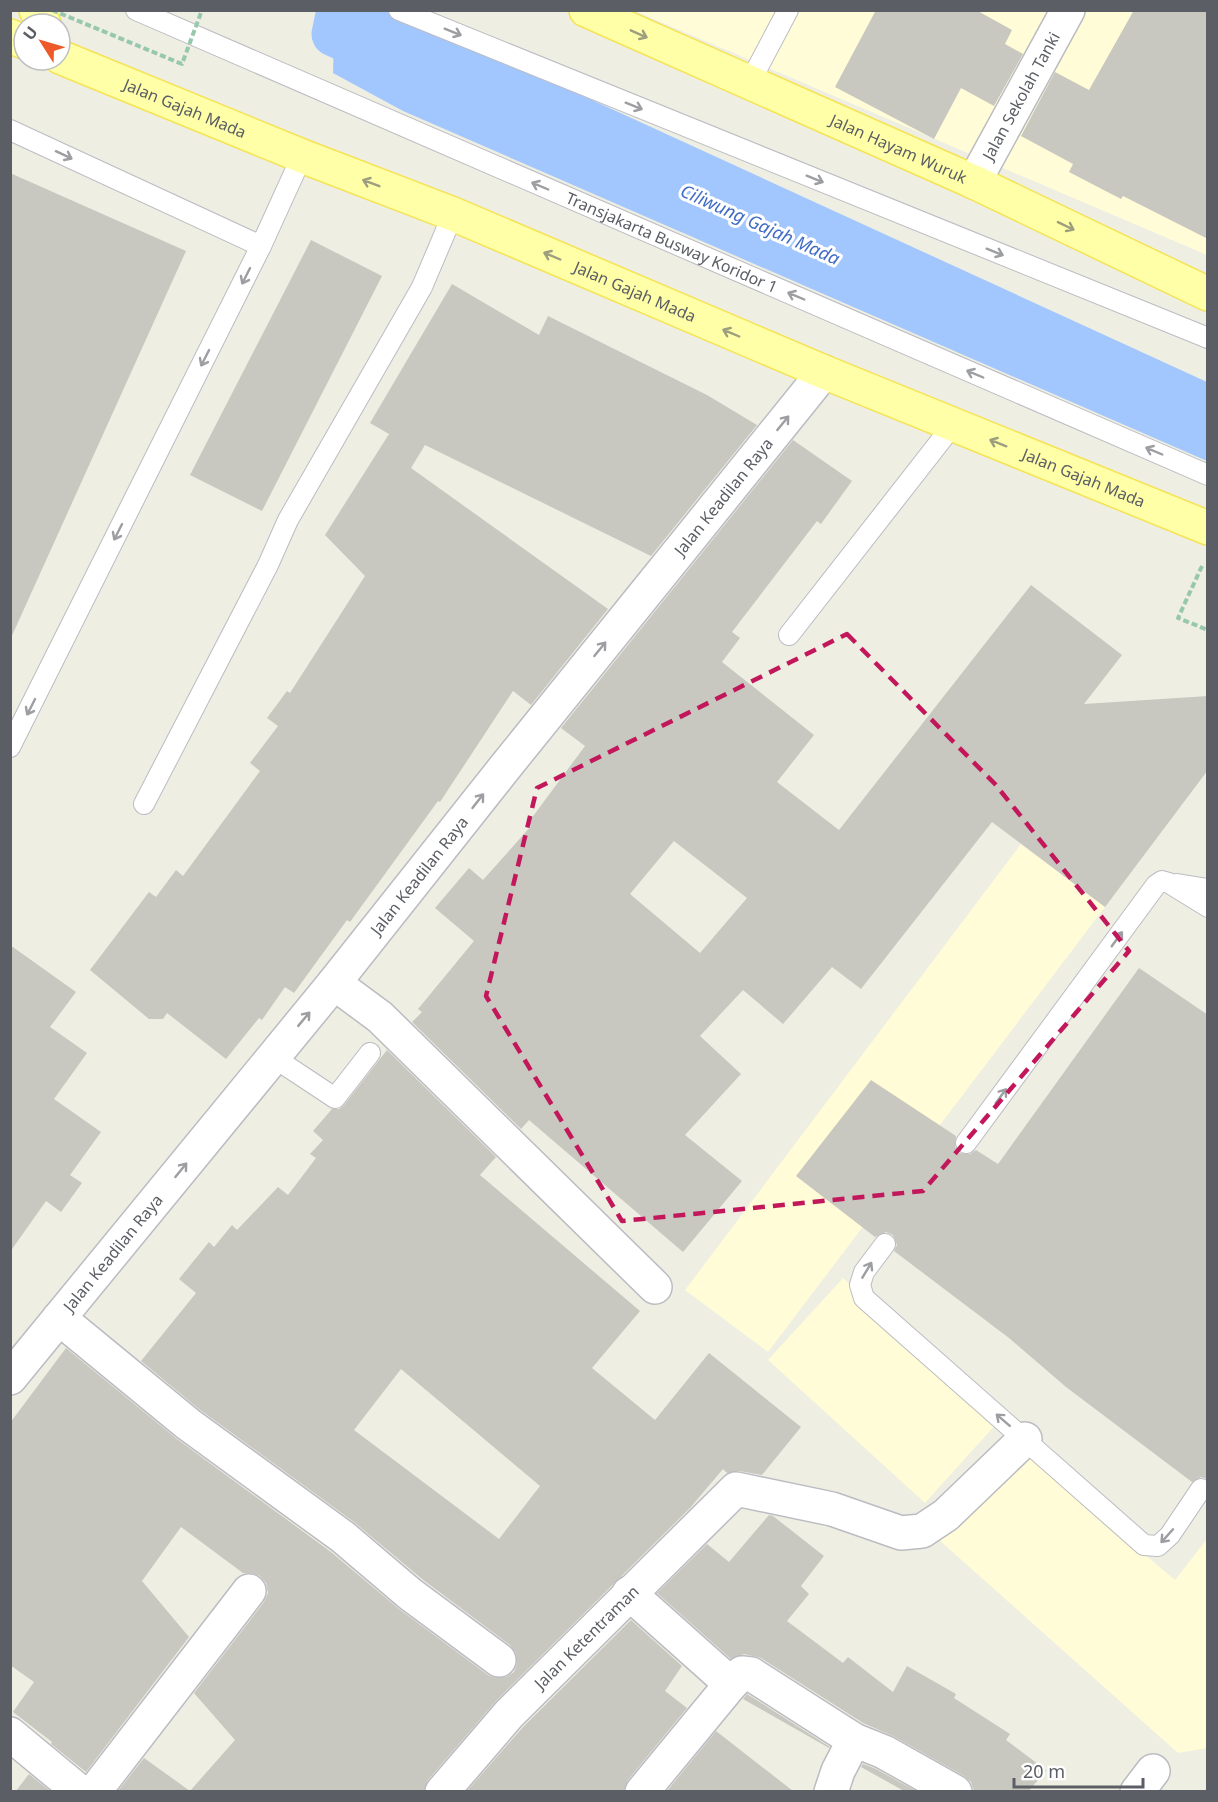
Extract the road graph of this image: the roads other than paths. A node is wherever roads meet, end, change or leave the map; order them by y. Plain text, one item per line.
1 (136, 10) edge
2 (399, 10) edge
3 (586, 10) edge
4 (788, 10) edge
5 (1068, 10) edge
6 (72, 53) edge
7 (72, 62) edge
8 (95, 72) junction
9 (750, 82) junction
10 (10, 130) edge
11 (302, 156) junction
12 (974, 182) junction
13 (453, 214) junction
14 (261, 246) junction
15 (1208, 294) edge
16 (1208, 338) edge
17 (824, 372) junction
18 (953, 425) junction
19 (1208, 475) edge
20 (1208, 528) edge
21 (789, 635) dead end
22 (10, 747) edge
23 (144, 804) dead end
24 (1169, 883) junction
25 (1208, 889) edge
26 (1208, 907) edge
27 (334, 983) junction
28 (370, 1053) dead end
29 (273, 1057) junction
30 (966, 1143) dead end
31 (885, 1244) dead end
32 (655, 1287) dead end
33 (60, 1318) junction
34 (10, 1378) edge
35 (1025, 1439) junction
36 (1201, 1489) dead end
37 (249, 1591) dead end
38 (629, 1593) junction
39 (499, 1660) dead end
40 (730, 1684) junction
41 (10, 1734) edge
42 (854, 1740) junction
43 (80, 1791) edge
44 (94, 1791) edge
45 (442, 1791) edge
46 (642, 1791) edge
47 (831, 1791) edge
48 (955, 1791) edge

19 -> 1 lane, Transjakarta Busway Koridor 1
2 -> 16 lane
3 -> 9 main road, Jalan Hayam Wuruk
4 - 9 lane
5 - 12 street, Jalan Sekolah Tanki
6 - 8 main road
7 - 8 main road, Jalan Gajah Mada
8 - 11 main road, Jalan Gajah Mada
9 - 12 main road, Jalan Hayam Wuruk
10 -> 14 lane
13 -> 11 main road, Jalan Gajah Mada
11 - 14 lane
12 -> 15 main road, Jalan Hayam Wuruk
17 -> 13 main road, Jalan Gajah Mada
13 - 23 lane
14 -> 22 lane
17 - 18 main road, Jalan Gajah Mada
27 -> 17 street, Jalan Keadilan Raya
20 -> 18 main road, Jalan Gajah Mada
18 - 21 lane
24 - 25 lane
24 - 26 lane
30 -> 24 lane
29 -> 27 street, Jalan Keadilan Raya
27 - 32 street
28 - 29 lane
33 -> 29 street, Jalan Keadilan Raya
35 -> 31 lane
33 - 34 street, Jalan Keadilan Raya
33 - 39 street
36 -> 35 lane
35 - 38 street, Jalan Ketentraman
37 - 44 street
38 - 40 street
38 - 45 street, Jalan Ketentraman
40 - 42 street
40 - 46 street
41 - 43 street
42 - 47 street
42 - 48 street

